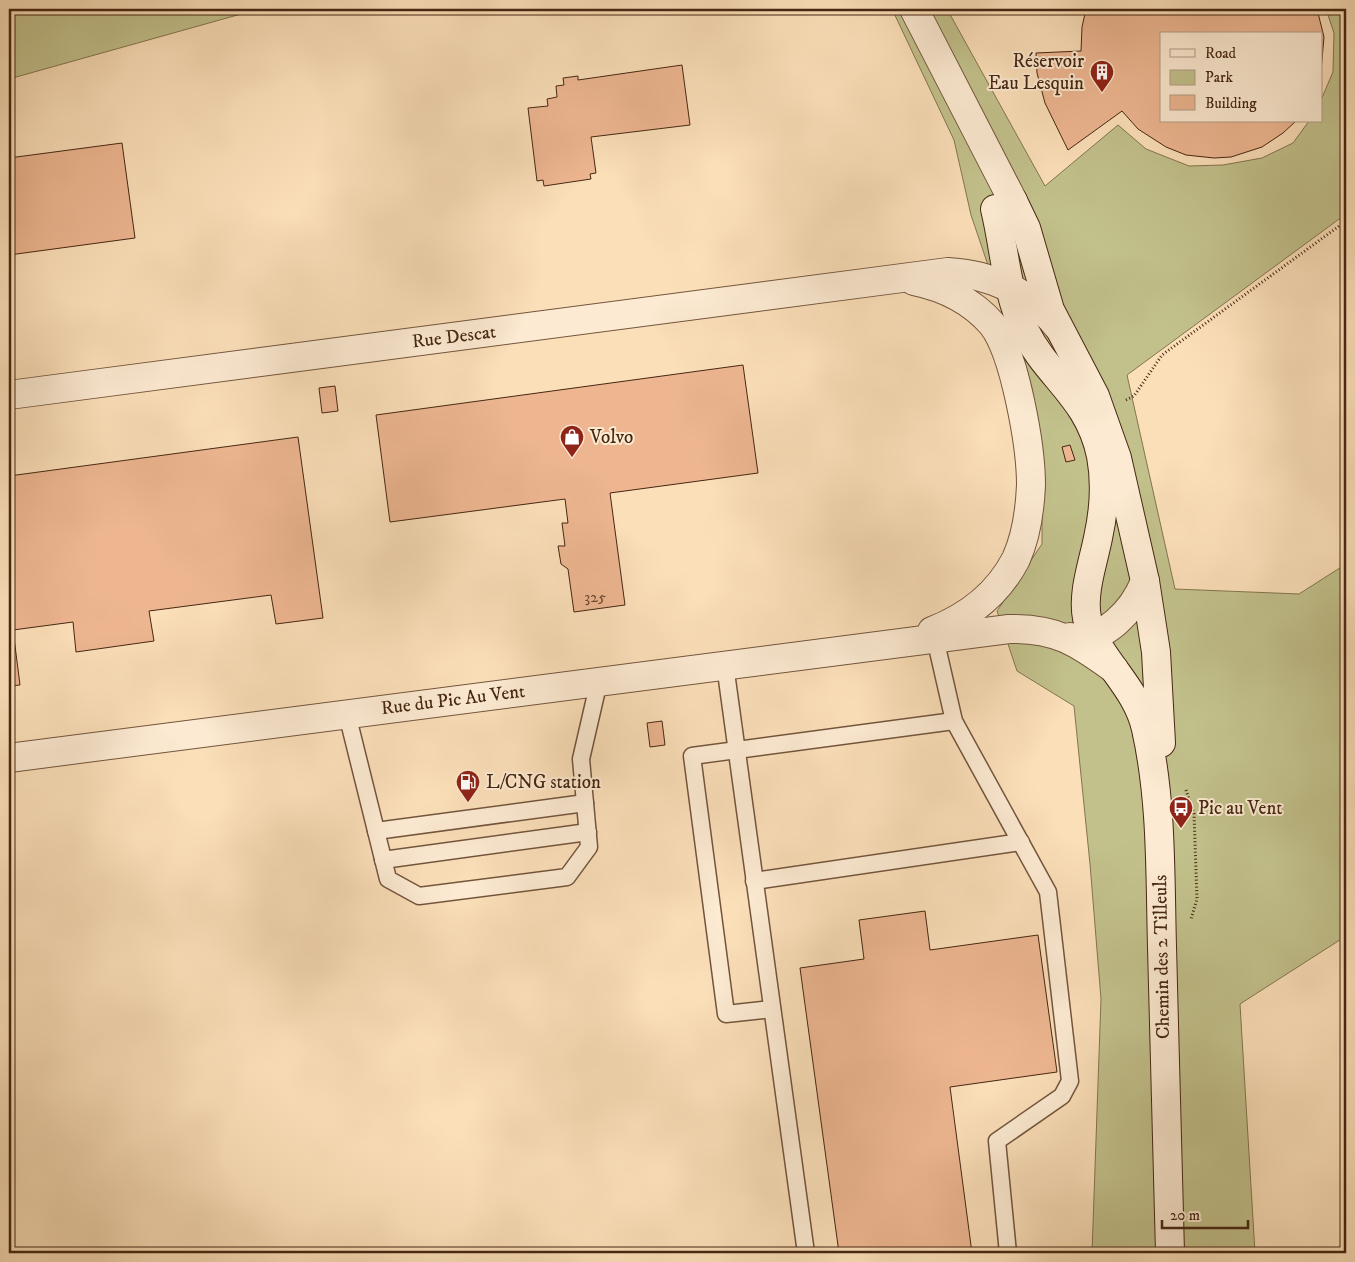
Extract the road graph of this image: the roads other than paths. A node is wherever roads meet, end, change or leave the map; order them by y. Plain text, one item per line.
1 (914, 9) edge
2 (1004, 205) junction
3 (900, 278) junction
4 (1009, 287) junction
5 (1058, 327) junction
6 (9, 395) edge
7 (1020, 403) joint
8 (1145, 581) junction
9 (1061, 635) junction
10 (1094, 635) junction
11 (935, 638) junction
12 (898, 643) junction
13 (725, 665) junction
14 (1115, 670) junction
15 (599, 681) junction
16 (347, 714) junction
17 (954, 722) junction
18 (736, 750) junction
19 (9, 758) edge
20 (585, 803) junction
21 (1159, 804) junction
22 (376, 831) junction
23 (588, 832) junction
24 (1021, 842) junction
25 (383, 860) junction
26 (754, 881) junction
27 (772, 1008) junction
28 (806, 1253) edge
29 (1008, 1253) edge
30 (1170, 1253) edge

1 - 2 street
2 - 4 street
2 - 5 street
3 - 4 street, Rue Descat
3 - 6 street, Rue Descat
3 - 7 street, Rue Descat
4 - 5 street, Rue Descat
4 - 10 street
5 - 8 street
7 - 12 street, Rue du Pic Au Vent
8 - 10 street, Rue du Pic Au Vent
8 - 21 street
9 - 10 street, Rue du Pic Au Vent
9 - 11 street, Rue du Pic Au Vent
9 - 14 street, Rue du Pic Au Vent
10 - 14 street
11 - 12 street, Rue du Pic Au Vent
11 - 17 lane
12 - 13 street, Rue du Pic Au Vent
13 - 15 street, Rue du Pic Au Vent
13 - 18 lane
14 - 21 street, Chemin des 2 Tilleuls
15 - 16 street, Rue du Pic Au Vent
15 - 20 lane
16 - 19 street, Rue du Pic Au Vent
16 - 22 lane
17 - 18 lane
17 - 24 lane
18 - 26 lane
18 - 27 lane
20 - 22 lane
20 - 23 lane
21 - 30 street, Chemin des 2 Tilleuls
22 - 25 lane
23 - 25 lane
23 - 25 lane
24 - 26 lane
24 - 29 lane
26 - 27 lane
27 - 28 lane

